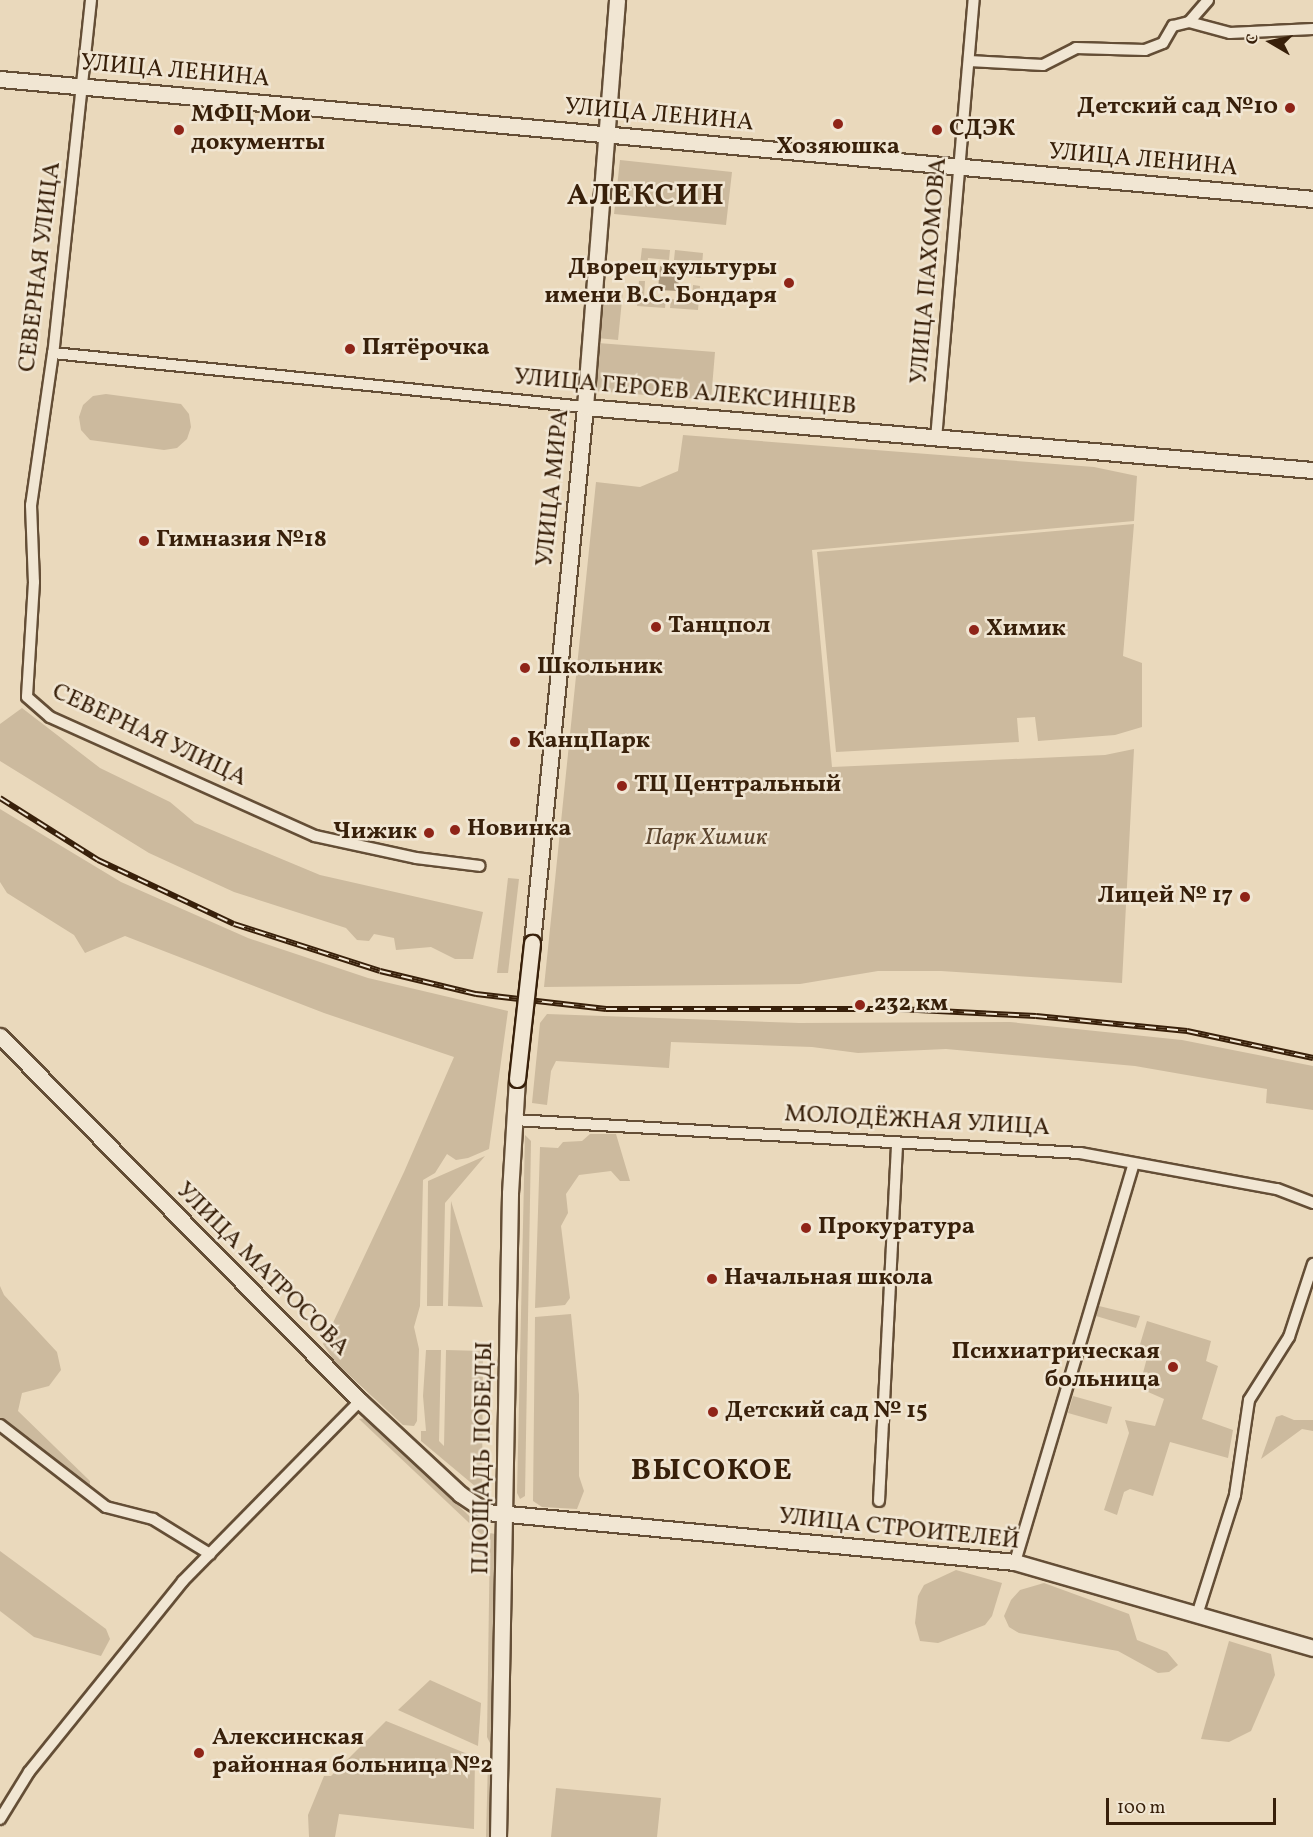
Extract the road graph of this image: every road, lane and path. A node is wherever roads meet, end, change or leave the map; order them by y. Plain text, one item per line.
1 (92, 0) edge
2 (617, 0) edge
3 (974, 0) edge
4 (1208, 0) edge
5 (1189, 22) junction
6 (1313, 29) edge
7 (969, 61) junction
8 (0, 80) edge
9 (83, 86) junction
10 (605, 134) junction
11 (960, 167) junction
12 (1313, 199) edge
13 (53, 353) junction
14 (585, 407) junction
15 (936, 439) junction
16 (1313, 470) edge
17 (480, 866) dead end
18 (0, 1036) edge
19 (516, 1079) joint
20 (514, 1120) junction
21 (897, 1142) junction
22 (1134, 1164) junction
23 (1313, 1203) edge
24 (1313, 1264) edge
25 (360, 1401) junction
26 (0, 1425) edge
27 (879, 1501) dead end
28 (506, 1516) junction
29 (210, 1554) junction
30 (1015, 1562) junction
31 (1197, 1615) junction
32 (1313, 1648) edge
33 (0, 1819) edge
34 (498, 1837) edge

1 - 9 street, СЕВЕРНАЯ УЛИЦА
2 - 10 street, УЛИЦА МИРА
3 - 7 street, УЛИЦА ПАХОМОВА
4 - 5 street
5 - 6 street
5 - 7 street
7 - 11 street, УЛИЦА ПАХОМОВА
8 - 9 street, УЛИЦА ЛЕНИНА
9 - 10 street, УЛИЦА ЛЕНИНА
9 - 13 street, СЕВЕРНАЯ УЛИЦА
10 - 11 street, УЛИЦА ЛЕНИНА
10 - 14 street, УЛИЦА МИРА
11 - 12 street, УЛИЦА ЛЕНИНА
11 - 15 street, УЛИЦА ПАХОМОВА
13 - 14 street, УЛИЦА ГЕРОЕВ АЛЕКСИНЦЕВ
13 - 17 street, СЕВЕРНАЯ УЛИЦА
14 - 15 street, УЛИЦА ГЕРОЕВ АЛЕКСИНЦЕВ
14 - 19 street, УЛИЦА МИРА, bridge
15 - 16 street, УЛИЦА ГЕРОЕВ АЛЕКСИНЦЕВ
18 - 25 street, УЛИЦА МАТРОСОВА
19 - 20 street, ПЛОЩАДЬ ПОБЕДЫ
20 - 21 street, МОЛОДЁЖНАЯ УЛИЦА
20 - 28 street, ПЛОЩАДЬ ПОБЕДЫ
21 - 22 street, МОЛОДЁЖНАЯ УЛИЦА
21 - 27 street
22 - 23 street, МОЛОДЁЖНАЯ УЛИЦА
22 - 30 street
24 - 31 street
25 - 28 street, УЛИЦА МАТРОСОВА
25 - 29 street
26 - 29 street
28 - 30 street, УЛИЦА СТРОИТЕЛЕЙ
28 - 34 street, ПЛОЩАДЬ ПОБЕДЫ
29 - 33 street
30 - 31 street, УЛИЦА СТРОИТЕЛЕЙ
31 - 32 street, УЛИЦА СТРОИТЕЛЕЙ

